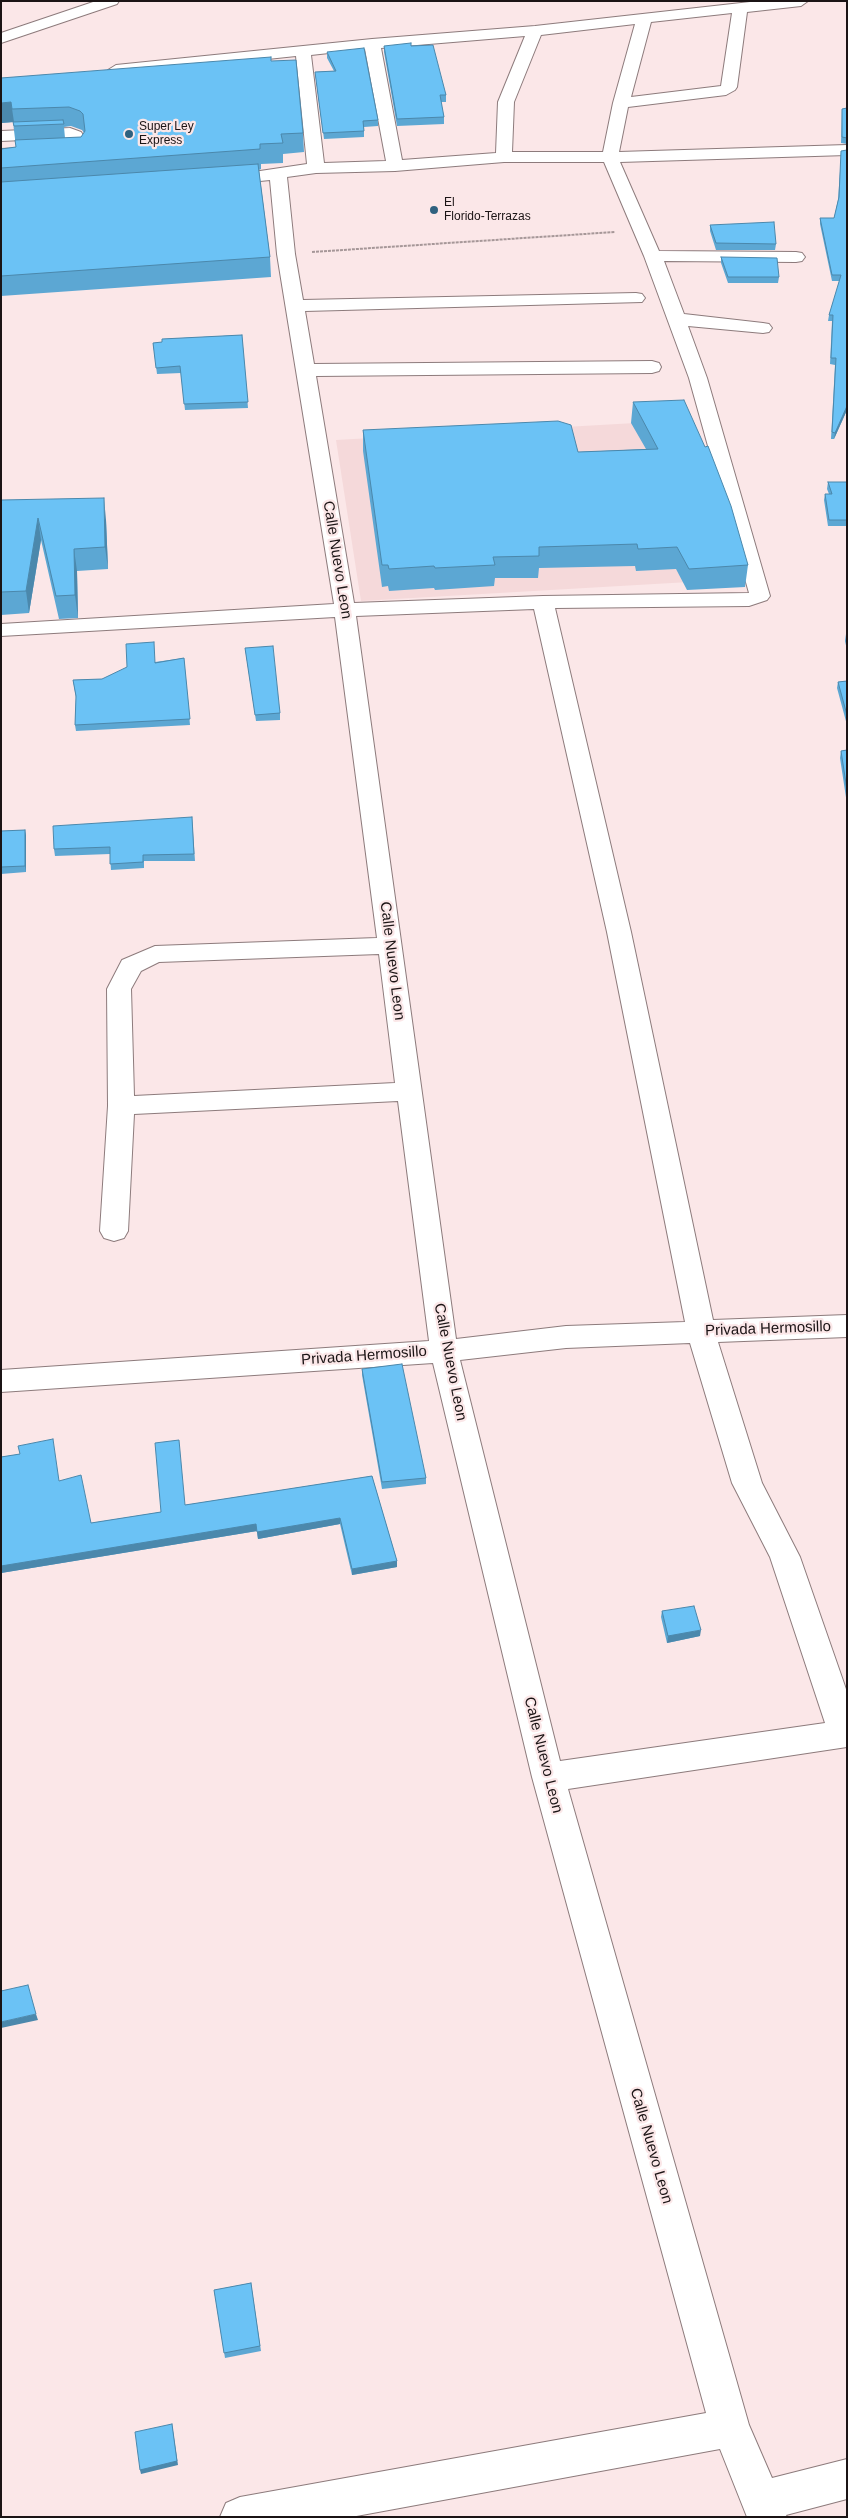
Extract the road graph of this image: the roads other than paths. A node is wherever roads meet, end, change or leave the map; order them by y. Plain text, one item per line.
1 (112, 1) edge
2 (801, 1) edge
3 (740, 8) junction
4 (644, 20) junction
5 (535, 31) junction
6 (1, 38) edge
7 (372, 44) junction
8 (303, 51) junction
9 (99, 72) edge
10 (621, 103) junction
11 (1, 136) edge
12 (829, 150) junction
13 (847, 150) edge
14 (77, 151) junction
15 (1, 154) edge
16 (504, 157) junction
17 (610, 157) junction
18 (395, 166) junction
19 (58, 168) edge
20 (316, 168) junction
21 (726, 170) dead end
22 (278, 175) junction
23 (637, 175) dead end
24 (617, 176) junction
25 (248, 177) edge
26 (653, 256) junction
27 (796, 257) dead end
28 (636, 298) dead end
29 (295, 306) junction
30 (677, 319) junction
31 (763, 328) dead end
32 (652, 367) dead end
33 (305, 370) junction
34 (542, 602) junction
35 (345, 610) junction
36 (1, 630) edge
37 (391, 946) junction
38 (408, 1091) junction
39 (121, 1106) junction
40 (114, 1231) dead end
41 (847, 1326) edge
42 (701, 1331) junction
43 (444, 1351) junction
44 (1, 1381) edge
45 (846, 1736) edge
46 (548, 1777) junction
47 (730, 2428) junction
48 (847, 2479) edge
49 (765, 2509) edge
50 (240, 2517) edge

1 - 6 street
2 - 3 street
3 - 4 street
3 - 10 street
4 - 5 street
4 - 10 street
5 - 7 street
5 - 16 street
7 - 8 street
7 - 18 street
8 - 9 street
8 - 20 street
10 - 17 street
11 - 14 street
12 - 13 street
12 - 17 street
12 - 21 street
14 - 15 street
14 - 19 street
16 - 17 street
16 - 18 street
17 - 24 street
18 - 20 street
20 - 22 street
22 - 25 street
22 - 29 street, Calle Nuevo Leon
23 - 24 street
24 - 26 street
26 - 27 street
26 - 30 street
28 - 29 street
29 - 33 street, Calle Nuevo Leon
30 - 31 street
30 - 34 street
32 - 33 street
33 - 35 street, Calle Nuevo Leon
34 - 35 street
34 - 42 street
35 - 36 street
35 - 37 street, Calle Nuevo Leon
37 - 38 street, Calle Nuevo Leon
37 - 39 street
38 - 39 street
38 - 43 street, Calle Nuevo Leon
39 - 40 street
41 - 42 street, Privada Hermosillo
42 - 43 street, Privada Hermosillo
42 - 45 street
43 - 44 street, Privada Hermosillo
43 - 46 street, Calle Nuevo Leon
45 - 46 street
46 - 47 street, Calle Nuevo Leon
47 - 49 street, Calle Nuevo Leon
47 - 50 street
48 - 49 street

